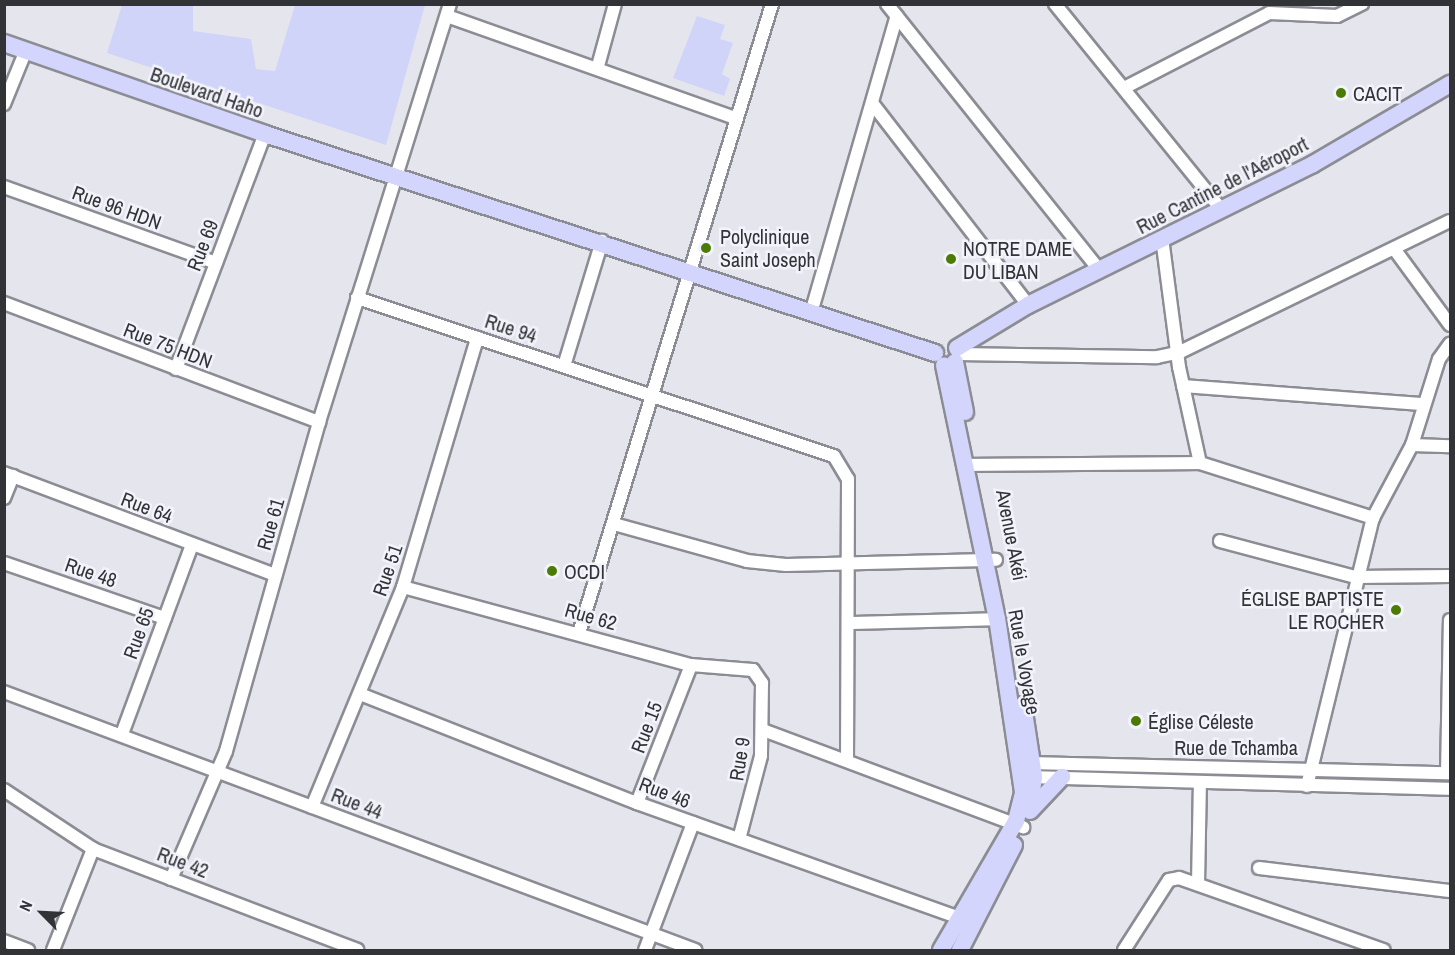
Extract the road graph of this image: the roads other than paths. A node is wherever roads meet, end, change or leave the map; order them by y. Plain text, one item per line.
1 (615, 4) edge
2 (772, 4) edge
3 (887, 4) edge
4 (1055, 4) edge
5 (1362, 4) edge
6 (1311, 9) edge
7 (448, 10) edge
8 (897, 16) junction
9 (4, 43) edge
10 (26, 50) junction
11 (598, 66) junction
12 (1450, 84) edge
13 (1124, 88) junction
14 (872, 103) junction
15 (4, 104) edge
16 (735, 117) junction
17 (265, 134) junction
18 (397, 176) junction
19 (4, 187) edge
20 (1221, 209) junction
21 (1450, 221) edge
22 (1162, 238) junction
23 (602, 242) junction
24 (1395, 250) junction
25 (216, 263) junction
26 (1099, 270) junction
27 (692, 272) junction
28 (357, 298) junction
29 (4, 303) edge
30 (1028, 305) junction
31 (811, 312) junction
32 (1450, 325) edge
33 (477, 338) junction
34 (1450, 344) edge
35 (1180, 352) junction
36 (950, 356) junction
37 (564, 366) junction
38 (176, 369) junction
39 (1183, 386) junction
40 (653, 394) junction
41 (1424, 404) junction
42 (319, 422) junction
43 (1412, 445) junction
44 (1450, 446) edge
45 (1200, 463) junction
46 (971, 465) junction
47 (9, 474) edge
48 (4, 498) edge
49 (1373, 518) junction
50 (614, 524) junction
51 (1220, 541) dead end
52 (192, 545) junction
53 (991, 561) junction
54 (4, 563) edge
55 (850, 564) junction
56 (275, 575) junction
57 (1450, 576) edge
58 (1355, 577) junction
59 (403, 587) junction
60 (165, 618) junction
61 (997, 619) junction
62 (1450, 620) edge
63 (849, 623) junction
64 (579, 633) junction
65 (691, 665) junction
66 (762, 683) joint
67 (4, 692) edge
68 (360, 694) junction
69 (763, 730) junction
70 (122, 734) junction
71 (847, 759) junction
72 (1312, 766) junction
73 (1028, 770) junction
74 (216, 771) junction
75 (1449, 773) edge
76 (1062, 777) junction
77 (1200, 784) junction
78 (1307, 786) junction
79 (1450, 789) edge
80 (4, 790) edge
81 (637, 803) junction
82 (312, 807) junction
83 (1023, 820) junction
84 (693, 824) junction
85 (739, 839) junction
86 (93, 849) junction
87 (1259, 868) dead end
88 (171, 879) junction
89 (1198, 884) junction
90 (1450, 891) edge
91 (968, 920) junction
92 (651, 934) junction
93 (4, 941) edge
94 (28, 951) edge
95 (53, 951) edge
96 (357, 951) edge
97 (645, 951) edge
98 (695, 951) edge
99 (941, 951) edge
100 (960, 951) edge
101 (1124, 951) edge
102 (1384, 951) edge

1 - 11 street
2 - 16 street
3 - 8 street
4 - 13 street
5 - 6 street
6 - 13 street
7 - 11 street
7 - 18 street, Rue 61
8 - 14 street
8 - 26 street
9 - 10 main road, Boulevard Haho
10 - 15 street
10 - 17 main road, Boulevard Haho
11 - 16 street
12 - 20 main road, Rue Cantine de l'Aéroport
13 - 20 street
14 - 30 street
14 - 31 street
16 - 27 street
17 - 18 main road, Boulevard Haho
17 - 25 street, Rue 69
18 - 23 main road, Boulevard Haho
18 - 28 street, Rue 61
19 - 25 street, Rue 96 HDN
20 - 22 main road, Rue Cantine de l'Aéroport
21 - 24 street
22 - 26 main road, Rue Cantine de l'Aéroport
22 - 35 street
23 - 27 main road, Boulevard Haho
23 - 37 street
24 - 32 street
24 - 35 street
25 - 38 street, Rue 69
26 - 30 main road, Rue Cantine de l'Aéroport
27 - 31 main road, Boulevard Haho
27 - 40 street
28 - 33 street, Rue 94
28 - 42 street, Rue 61
29 - 38 street, Rue 75 HDN
30 - 36 main road, Rue Cantine de l'Aéroport
31 - 36 main road, Boulevard Haho
33 - 37 street, Rue 94
33 - 59 street, Rue 51
34 - 41 street
35 - 36 street
35 - 39 street
36 - 46 main road, Rue le Voyage
37 - 40 street, Rue 94
38 - 42 street, Rue 75 HDN
39 - 41 street
39 - 45 street
40 - 50 street
40 - 55 street, Rue 94
41 - 43 street
42 - 56 street, Rue 61
43 - 44 street
43 - 49 street
45 - 46 street
45 - 49 street
46 - 53 main road, Rue le Voyage
47 - 48 street
47 - 52 street, Rue 64
49 - 58 street
50 - 55 street
50 - 64 street
51 - 58 street
52 - 56 street, Rue 64
52 - 60 street, Rue 65
53 - 55 street
53 - 61 main road, Rue le Voyage
53 - 73 main road, Avenue Akéi
54 - 60 street, Rue 48
55 - 63 street, Rue 94
56 - 74 street, Rue 61
57 - 58 street
58 - 72 street
59 - 64 street, Rue 62
59 - 68 street, Rue 51
60 - 70 street, Rue 65
61 - 63 street
61 - 73 main road, Rue le Voyage
62 - 75 street
63 - 71 street, Rue 94
64 - 65 street, Rue 62
65 - 66 street, Rue 62
65 - 81 street, Rue 15
66 - 69 street, Rue 9
67 - 70 street, Rue 44
68 - 81 street, Rue 46
68 - 82 street, Rue 51
69 - 71 street
69 - 85 street, Rue 9
70 - 74 street, Rue 44
71 - 83 street
72 - 73 street, Rue de Tchamba
72 - 75 street, Rue de Tchamba
72 - 78 street
73 - 76 street, Rue de Tchamba
73 - 83 main road, Rue le Voyage
74 - 82 street, Rue 44
74 - 88 street, Rue 61
76 - 77 street, Rue de Tchamba
76 - 83 main road
77 - 78 street, Rue de Tchamba
77 - 89 street
78 - 79 street, Rue de Tchamba
80 - 86 street, Rue 42
81 - 84 street, Rue 46
82 - 92 street, Rue 44
83 - 91 main road, Rue le Voyage
84 - 85 street, Rue 46
84 - 92 street
85 - 91 street, Rue 46
86 - 88 street, Rue 42
86 - 95 street
87 - 90 street
88 - 96 street, Rue 42
89 - 101 street
89 - 102 street
91 - 99 main road, Rue le Voyage
91 - 100 main road
92 - 97 street
92 - 98 street, Rue 44
93 - 94 street

